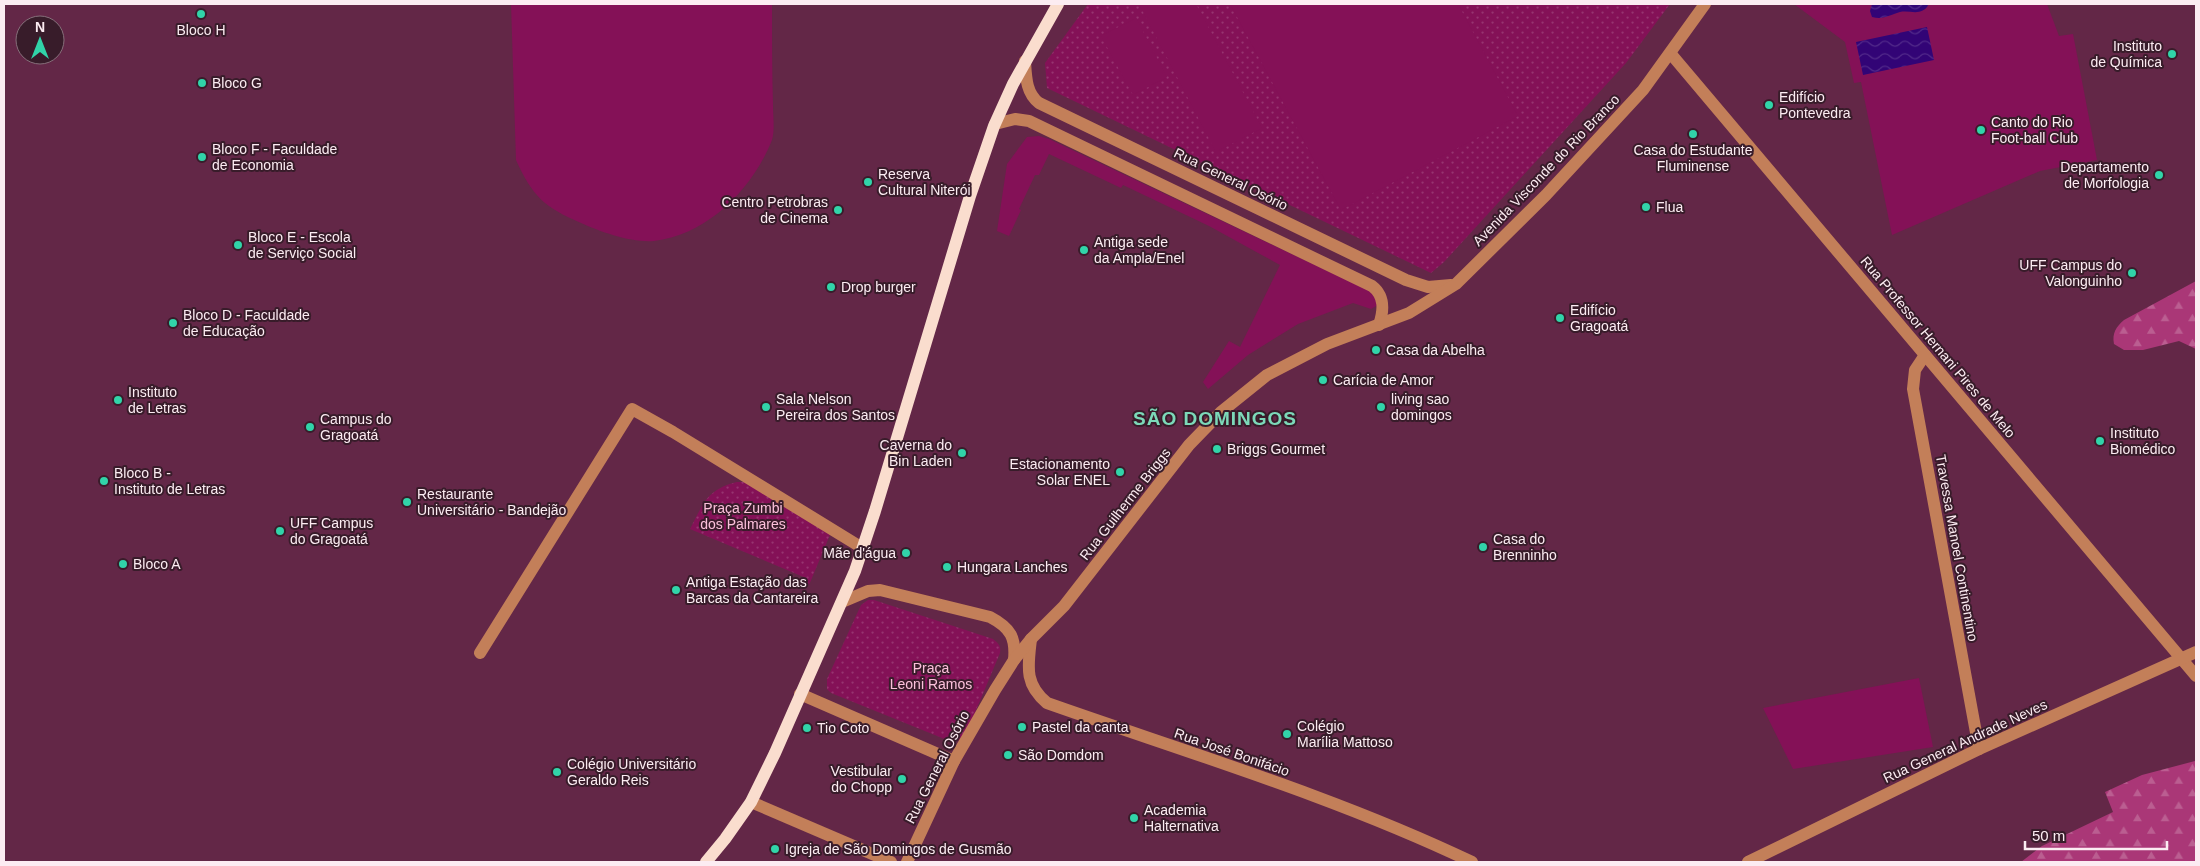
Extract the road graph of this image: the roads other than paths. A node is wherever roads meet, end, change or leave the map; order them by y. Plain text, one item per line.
1 (1058, 4) edge
2 (1705, 4) edge
3 (1670, 54) junction
4 (1025, 61) junction
5 (995, 124) junction
6 (1456, 284) junction
7 (1380, 325) junction
8 (1925, 355) junction
9 (864, 549) junction
10 (842, 602) junction
11 (1031, 639) junction
12 (2196, 652) edge
13 (480, 654) dead end
14 (2182, 659) junction
15 (1014, 660) junction
16 (2196, 676) edge
17 (800, 694) junction
18 (1979, 749) junction
19 (954, 761) junction
20 (751, 802) junction
21 (706, 862) edge
22 (892, 862) edge
23 (908, 862) edge
24 (1472, 862) edge
25 (1748, 862) edge

1 - 4 main road
2 - 3 street, Avenida Visconde do Rio Branco
3 - 6 street, Avenida Visconde do Rio Branco
3 - 8 street, Rua Professor Hernani Pires de Melo
4 - 5 main road
4 - 6 street, Rua General Osório
5 - 7 street
5 - 9 main road
6 - 7 street, Avenida Visconde do Rio Branco
7 - 11 street, Rua Guilherme Briggs
8 - 14 street, Rua Professor Hernani Pires de Melo
8 - 18 street, Travessa Manoel Continentino
9 - 10 main road
9 - 13 street
10 - 15 street
10 - 17 main road
11 - 15 street, Rua General Osório
11 - 24 street, Rua José Bonifácio
12 - 14 street, Rua General Andrade Neves
14 - 16 street, Rua Professor Hernani Pires de Melo
14 - 18 street, Rua General Andrade Neves
15 - 19 street, Rua General Osório
17 - 19 street
17 - 20 main road
18 - 25 street, Rua General Andrade Neves
19 - 23 street, Rua General Osório
20 - 21 main road
20 - 22 street

